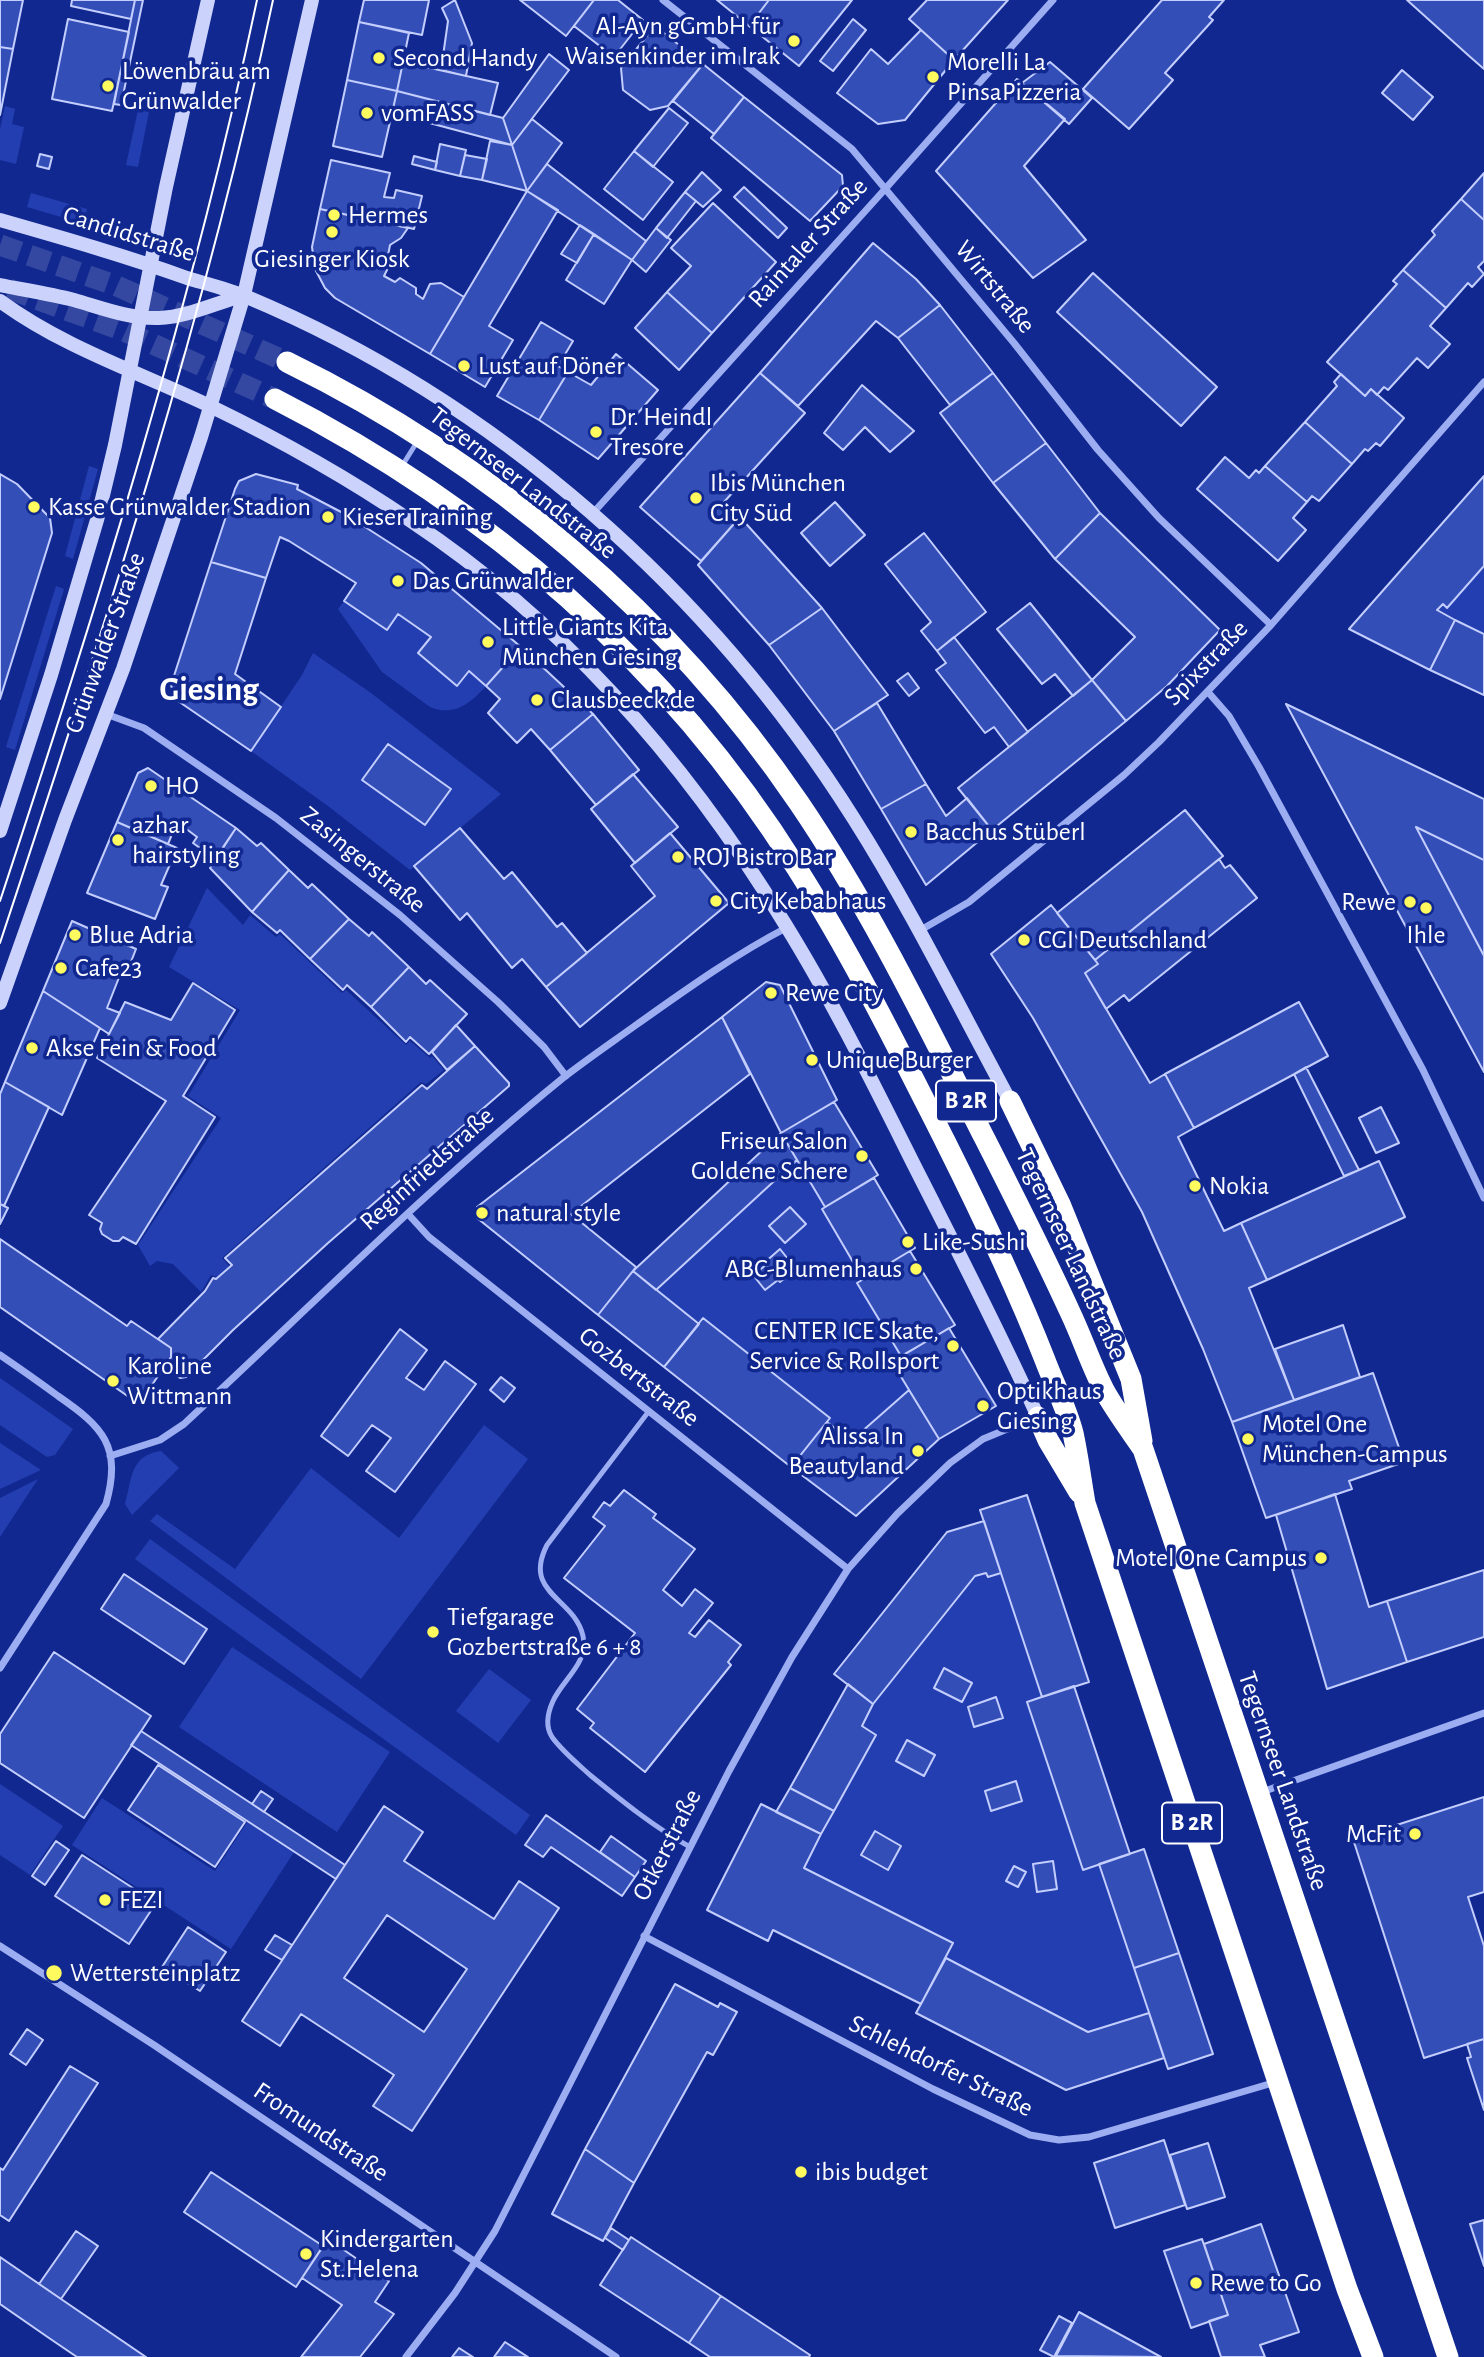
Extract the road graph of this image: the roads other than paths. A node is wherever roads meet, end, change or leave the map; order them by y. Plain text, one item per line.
1 (208, 0) edge
2 (312, 0) edge
3 (663, 0) edge
4 (1052, 0) edge
5 (886, 188) junction
6 (0, 220) edge
7 (152, 265) junction
8 (0, 285) edge
9 (244, 295) junction
10 (0, 301) edge
11 (141, 317) junction
12 (287, 362) tunnel mouth
13 (130, 371) junction
14 (1484, 382) edge
15 (275, 399) tunnel mouth
16 (210, 406) junction
17 (420, 437) junction
18 (400, 469) junction
19 (593, 513) junction
20 (1271, 625) junction
21 (1208, 692) junction
22 (106, 714) junction
23 (0, 831) edge
24 (787, 927) junction
25 (919, 931) junction
26 (0, 1003) edge
27 (566, 1076) junction
28 (1010, 1101) joint
29 (1484, 1198) edge
30 (408, 1214) junction
31 (0, 1355) edge
32 (649, 1411) junction
33 (1038, 1417) junction
34 (1143, 1450) junction
35 (110, 1456) junction
36 (1085, 1503) junction
37 (848, 1569) junction
38 (0, 1668) edge
39 (1484, 1713) edge
40 (1258, 1793) junction
41 (690, 1847) junction
42 (644, 1936) junction
43 (0, 1945) edge
44 (1278, 2081) junction
45 (477, 2261) junction
46 (406, 2357) edge
47 (616, 2357) edge
48 (1373, 2357) edge
49 (1448, 2357) edge

1 - 7 main road
2 - 9 main road
3 - 5 street, Wirtstraße
4 - 5 street, Raintaler Straße
5 - 19 street, Raintaler Straße
5 - 20 street, Wirtstraße
6 - 7 main road, Candidstraße
7 - 9 main road, Candidstraße
7 - 11 main road
8 - 11 main road
9 - 11 main road
9 - 16 main road, Grünwalder Straße
9 - 19 main road, Tegernseer Landstraße
10 - 13 main road
11 - 13 main road
12 - 17 highway, Tegernseer Landstraße / B 2R
13 - 16 main road
13 - 23 main road, Grünwalder Straße
14 - 20 street, Spixstraße
15 - 18 highway, B 2R
16 - 22 main road, Grünwalder Straße
16 - 24 main road
17 - 18 lane
17 - 34 highway, Tegernseer Landstraße / B 2R
18 - 36 highway, B 2R
19 - 25 main road, Tegernseer Landstraße
20 - 21 street, Spixstraße
21 - 25 street, Spixstraße
21 - 29 street
22 - 26 main road, Grünwalder Straße
22 - 27 street, Zasingerstraße
24 - 27 street, Reginfriedstraße
24 - 33 main road
25 - 28 main road, Tegernseer Landstraße
27 - 30 street, Reginfriedstraße
28 - 34 highway
30 - 32 street, Gozbertstraße
30 - 35 street, Reginfriedstraße
31 - 35 street
32 - 37 street, Gozbertstraße
32 - 41 lane
33 - 36 highway
33 - 37 street, Otkerstraße
34 - 40 highway, Tegernseer Landstraße / B 2R
35 - 38 street
36 - 44 highway, B 2R
37 - 41 street, Otkerstraße
39 - 40 street
40 - 49 highway, Tegernseer Landstraße / B 2R
41 - 42 street, Otkerstraße
42 - 44 street, Schlehdorfer Straße
42 - 45 street, Otkerstraße
43 - 45 street, Fromundstraße
44 - 48 highway, B 2R
45 - 46 street, Otkerstraße
45 - 47 street, Fromundstraße

